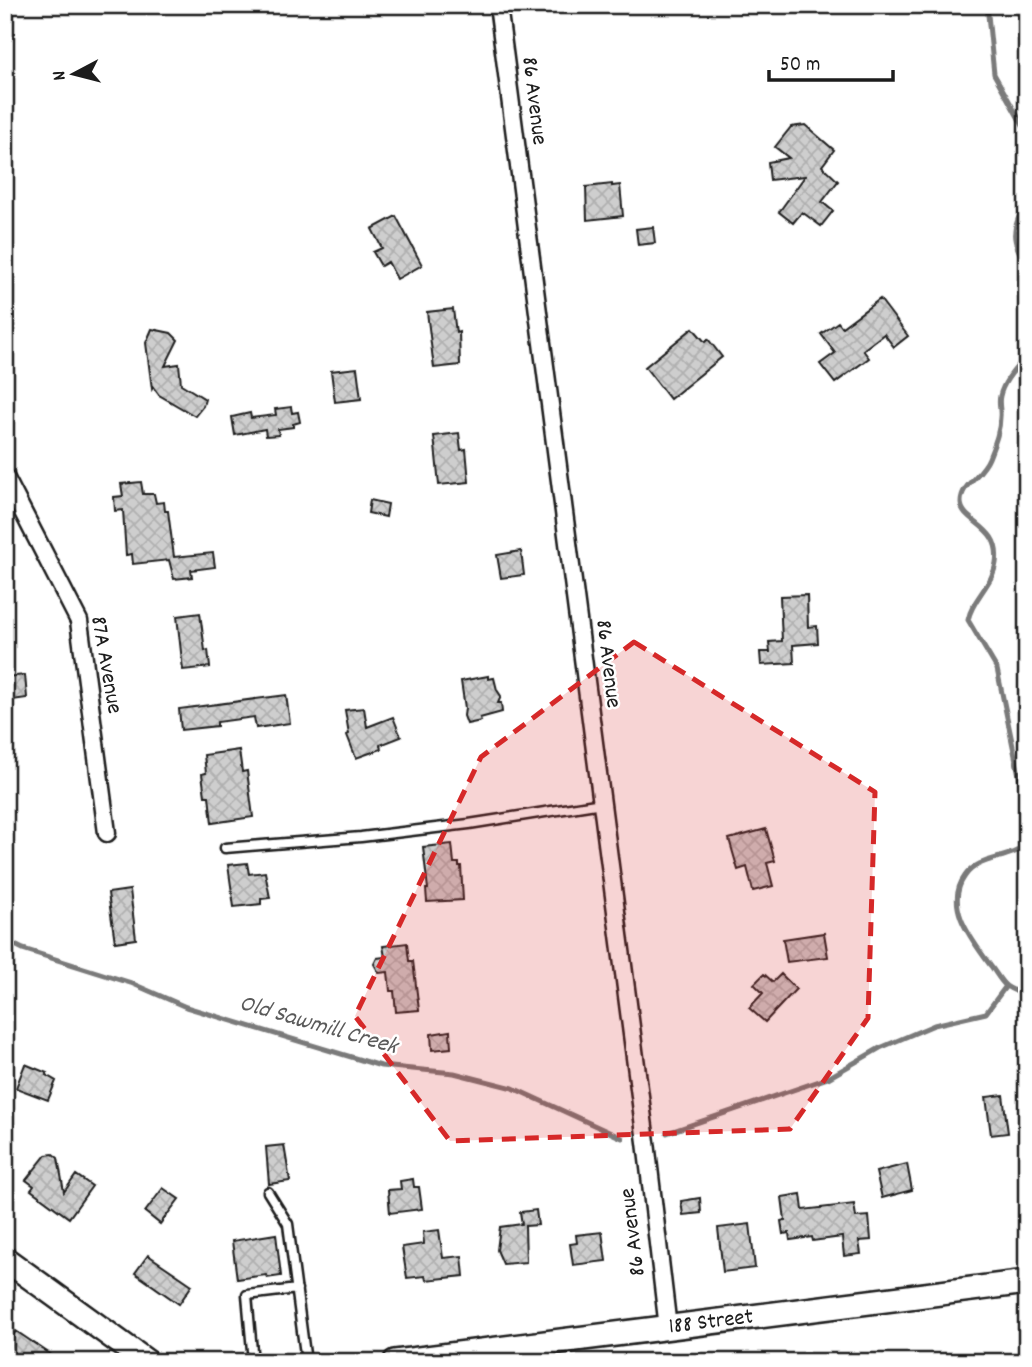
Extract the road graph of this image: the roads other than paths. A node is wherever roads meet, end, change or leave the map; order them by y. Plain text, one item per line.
1 (498, 5) edge
2 (5, 477) edge
3 (602, 803) junction
4 (107, 833) dead end
5 (225, 848) dead end
6 (268, 1192) dead end
7 (5, 1259) edge
8 (1027, 1282) edge
9 (297, 1289) junction
10 (668, 1328) junction
11 (147, 1362) edge
12 (253, 1362) edge
13 (306, 1362) edge
14 (395, 1362) edge

1 - 3 street, 86 Avenue
2 - 4 street, 87A Avenue
3 - 5 lane
3 - 10 street, 86 Avenue
6 - 9 lane
7 - 11 street
8 - 10 street, 188 Street
9 - 12 lane
9 - 13 lane
10 - 14 street, 188 Street

